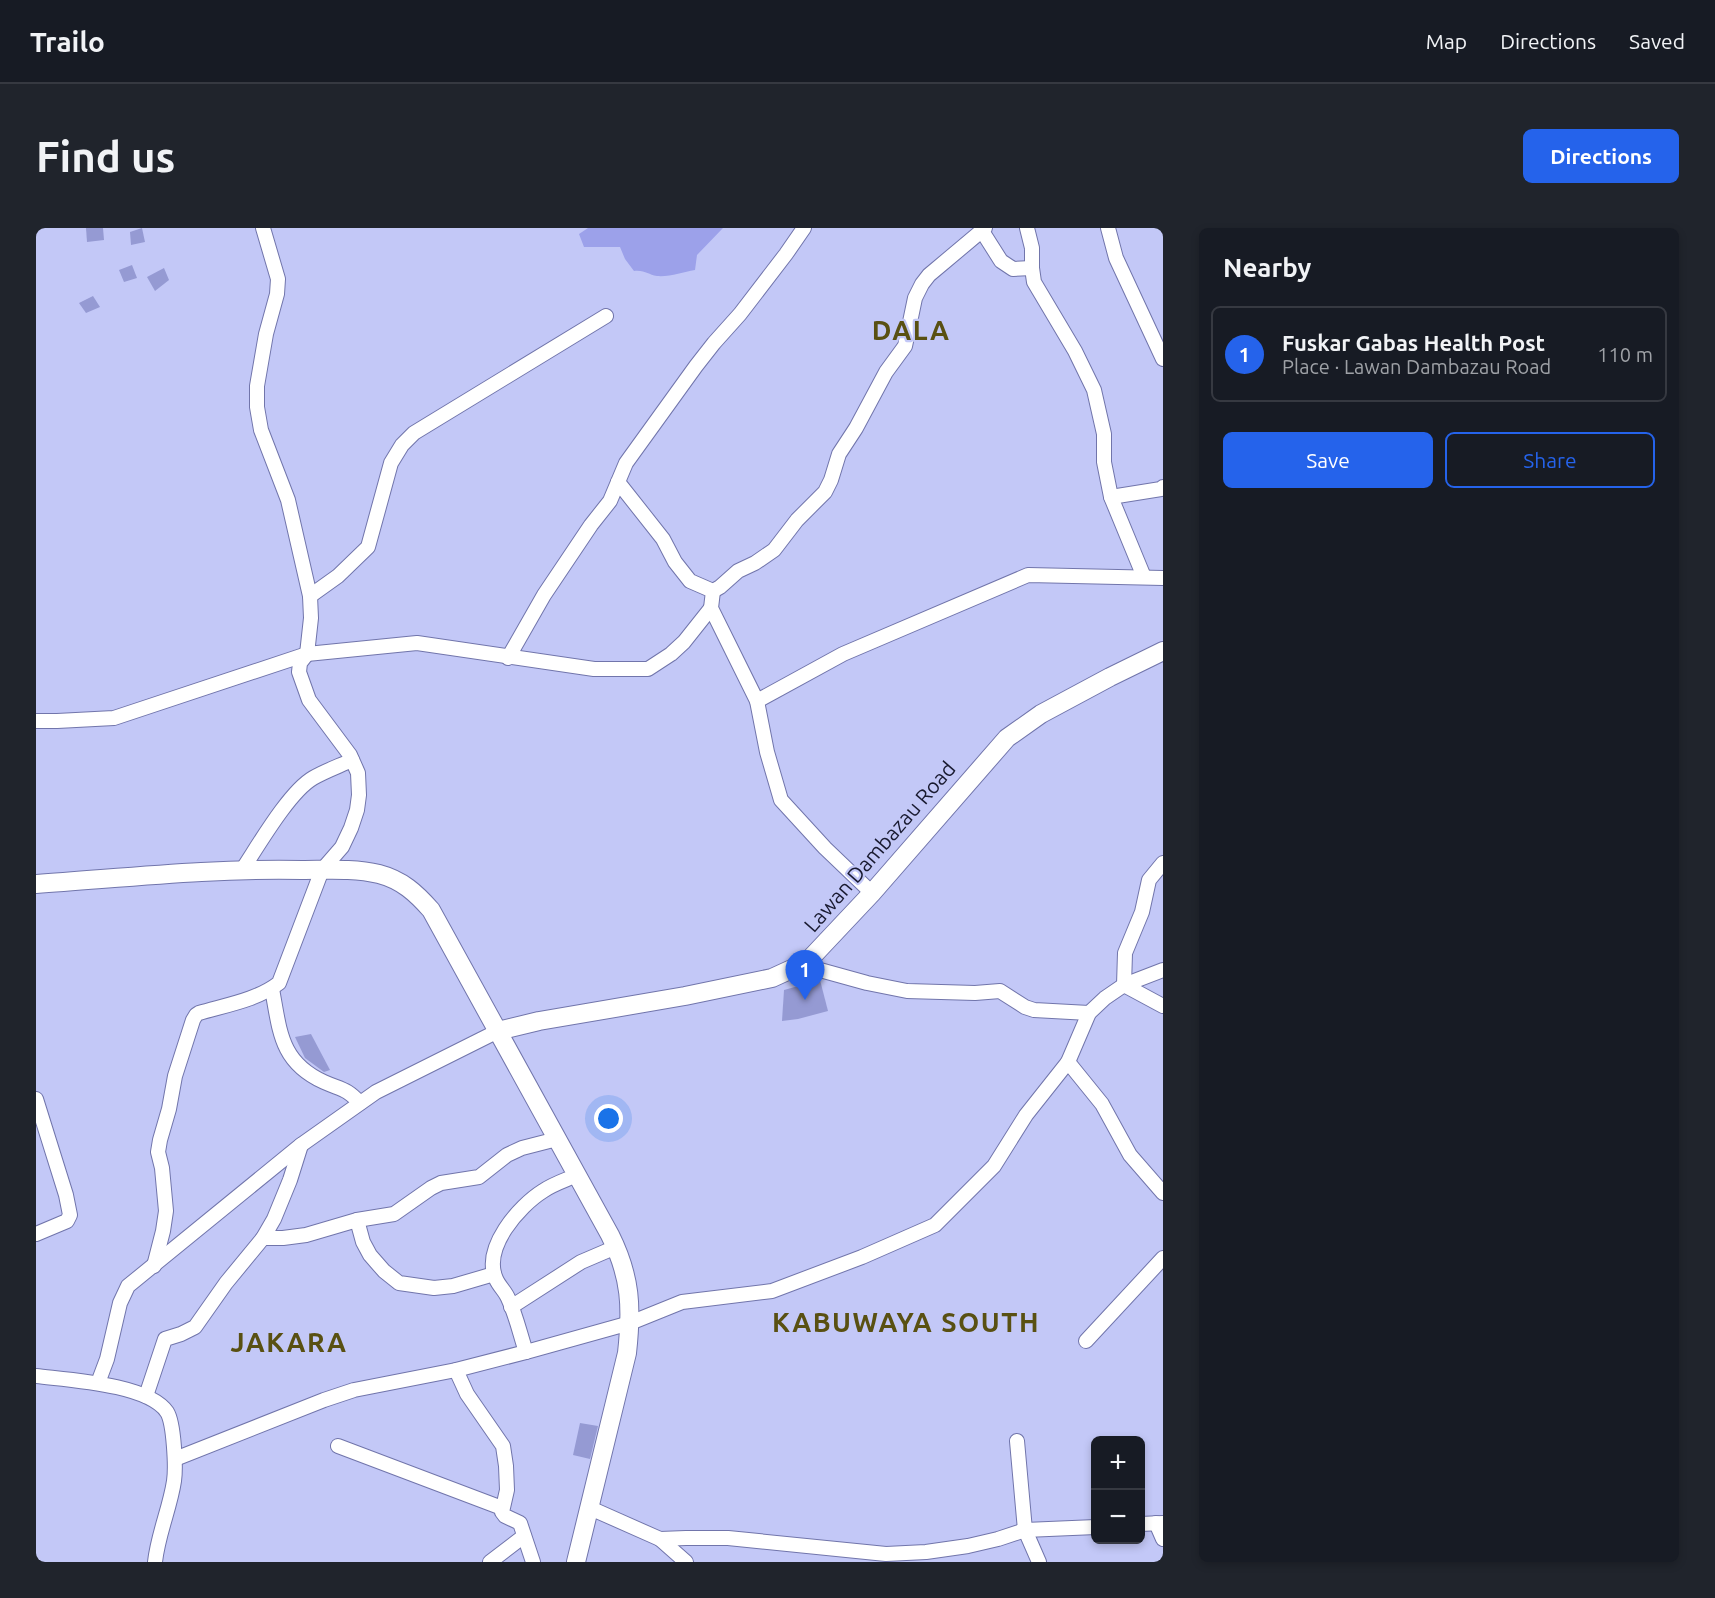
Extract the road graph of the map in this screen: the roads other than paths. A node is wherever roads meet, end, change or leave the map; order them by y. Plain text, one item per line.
1 (263, 228) edge
2 (804, 228) edge
3 (1027, 228) edge
4 (1107, 228) edge
5 (983, 230) edge
6 (1032, 268) junction
7 (606, 316) dead end
8 (1163, 359) edge
9 (618, 482) junction
10 (1163, 487) edge
11 (1111, 497) junction
12 (1144, 577) junction
13 (1163, 578) edge
14 (713, 591) junction
15 (310, 596) junction
16 (711, 608) junction
17 (1163, 651) edge
18 (307, 654) junction
19 (508, 658) junction
20 (757, 701) junction
21 (36, 721) edge
22 (352, 760) junction
23 (1163, 863) edge
24 (242, 870) junction
25 (322, 870) junction
26 (36, 884) edge
27 (872, 893) junction
28 (807, 962) junction
29 (1163, 970) edge
30 (1124, 985) junction
31 (272, 989) junction
32 (1163, 1006) edge
33 (1089, 1013) junction
34 (498, 1031) junction
35 (1068, 1062) junction
36 (36, 1099) edge
37 (360, 1103) junction
38 (557, 1139) junction
39 (301, 1145) junction
40 (577, 1175) junction
41 (1163, 1193) edge
42 (357, 1220) junction
43 (36, 1234) edge
44 (263, 1238) junction
45 (616, 1247) junction
46 (1163, 1258) edge
47 (153, 1266) junction
48 (494, 1274) junction
49 (511, 1307) junction
50 (630, 1323) junction
51 (1086, 1341) dead end
52 (526, 1352) junction
53 (456, 1370) junction
54 (36, 1376) edge
55 (98, 1383) junction
56 (146, 1396) junction
57 (1017, 1441) dead end
58 (338, 1446) dead end
59 (175, 1459) junction
60 (502, 1508) junction
61 (590, 1508) junction
62 (1159, 1523) edge
63 (1091, 1527) edge
64 (1025, 1530) junction
65 (524, 1536) junction
66 (660, 1539) junction
67 (1163, 1539) edge
68 (155, 1562) edge
69 (490, 1562) edge
70 (533, 1562) edge
71 (576, 1562) edge
72 (686, 1562) edge
73 (1040, 1562) edge

1 - 15 street
2 - 9 street
3 - 6 street
4 - 8 street
5 - 6 street
5 - 14 street
6 - 11 street
7 - 15 street
9 - 14 street
9 - 19 street
10 - 11 street
11 - 12 street
12 - 13 street
12 - 20 street
14 - 16 street
15 - 18 street
16 - 19 street
16 - 20 street
17 - 27 main road, Lawan Dambazau Road
18 - 19 street
18 - 21 street
18 - 22 street
20 - 27 street
22 - 24 street
22 - 25 street
23 - 30 street
24 - 25 main road
24 - 26 main road
25 - 31 street
25 - 34 main road
27 - 28 main road, Lawan Dambazau Road
28 - 33 street
28 - 34 main road, Lawan Dambazau Road
29 - 30 street
30 - 32 street
30 - 33 street
31 - 37 street
31 - 47 street
33 - 35 street
34 - 37 street
34 - 38 main road
35 - 41 street
35 - 50 street
36 - 43 street
37 - 39 street
38 - 40 main road
38 - 42 street
39 - 44 street
39 - 47 street
40 - 45 main road
40 - 48 street
42 - 44 street
42 - 48 street
44 - 56 street
45 - 49 street
45 - 50 main road
46 - 51 street
47 - 55 street
48 - 49 street
49 - 52 street
50 - 52 street
50 - 61 main road
52 - 53 street
53 - 59 street
53 - 60 street
54 - 55 street
55 - 56 street
56 - 59 street
57 - 64 street
58 - 60 street
59 - 68 street
60 - 65 street
61 - 66 street
61 - 71 main road
62 - 67 street
63 - 64 street
64 - 66 street
64 - 73 street
65 - 69 street
65 - 70 street
66 - 72 street

